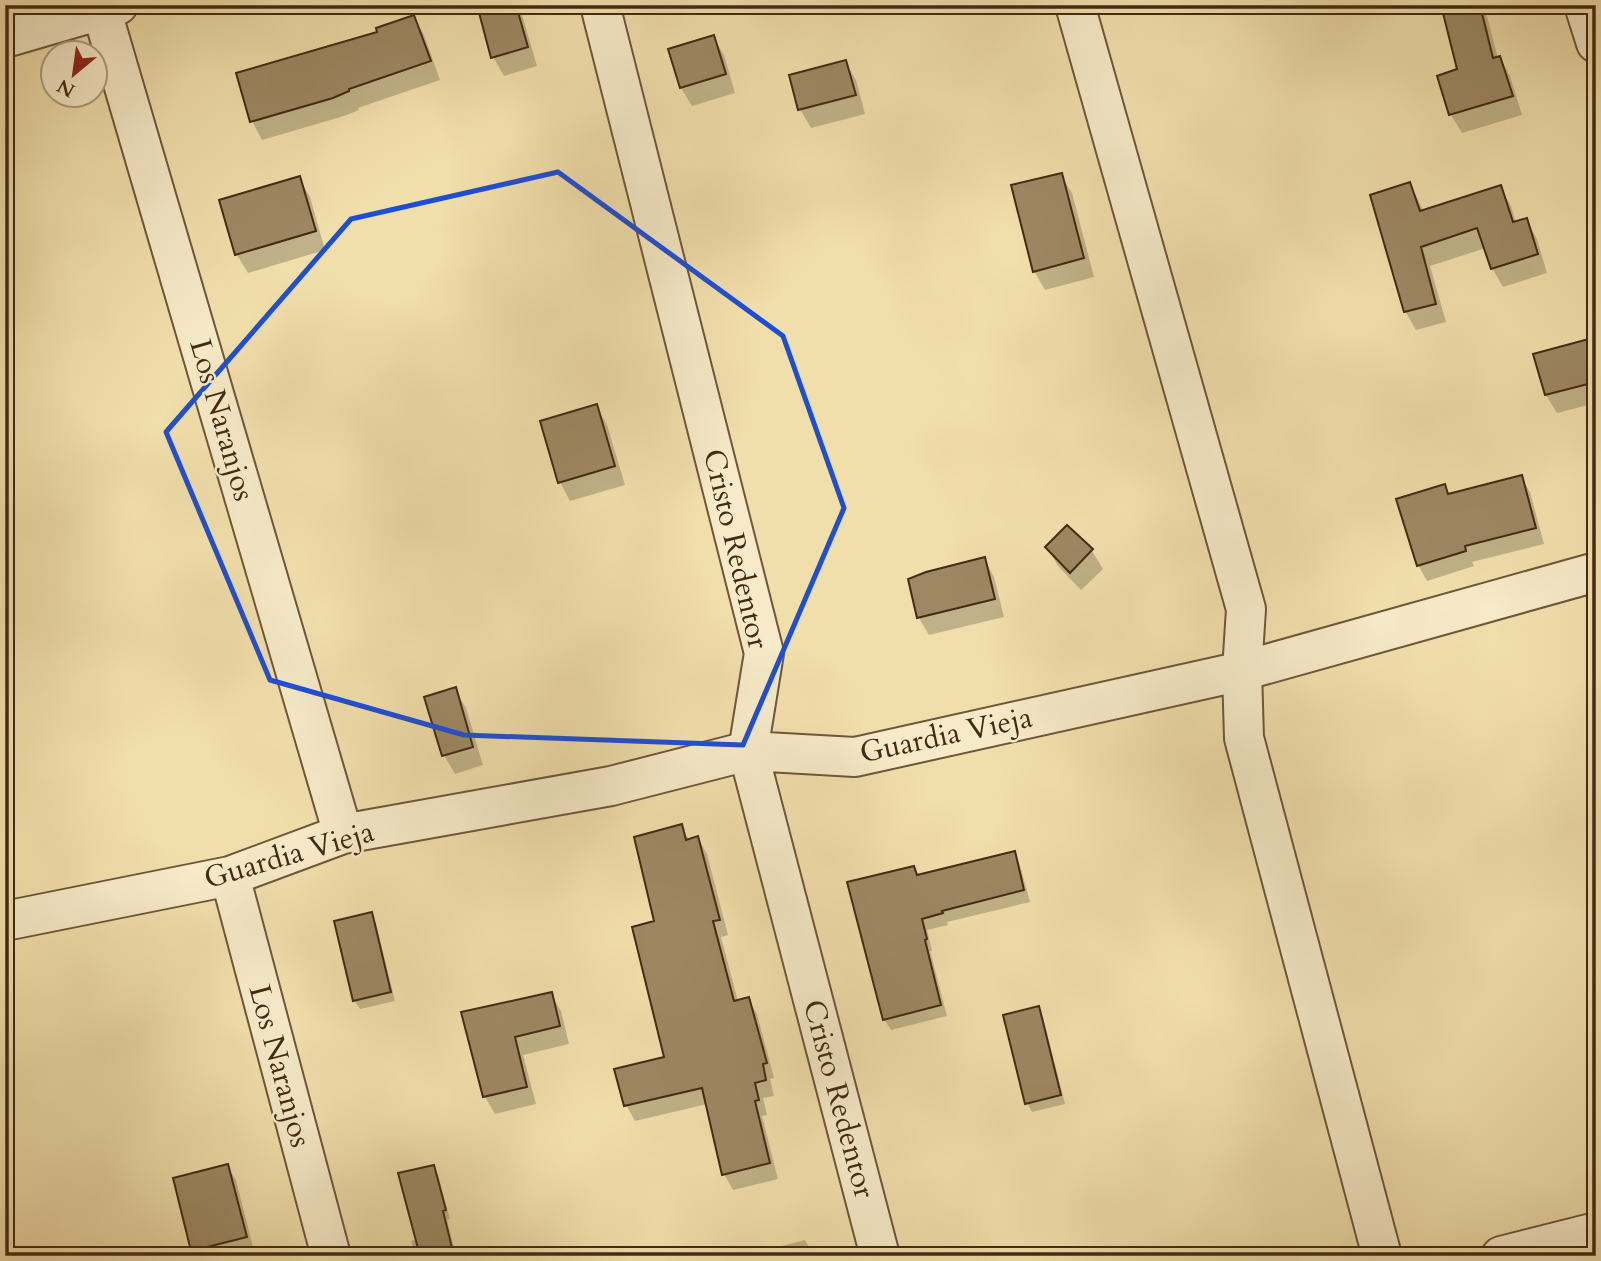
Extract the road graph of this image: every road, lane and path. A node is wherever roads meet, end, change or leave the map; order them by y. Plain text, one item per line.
1 (600, 5) edge
2 (1075, 5) edge
3 (1584, 5) edge
4 (107, 7) edge
5 (5, 38) edge
6 (1596, 43) edge
7 (1596, 572) edge
8 (1242, 671) junction
9 (748, 751) junction
10 (343, 834) junction
11 (230, 876) junction
12 (5, 921) edge
13 (1596, 1232) edge
14 (331, 1256) edge
15 (880, 1256) edge
16 (1382, 1256) edge
17 (1501, 1256) edge

1 - 9 street, Cristo Redentor
2 - 8 street
3 - 6 street
4 - 5 street
4 - 10 street, Los Naranjos
7 - 8 street, Guardia Vieja
8 - 9 street, Guardia Vieja
8 - 16 street
9 - 10 street, Guardia Vieja
9 - 15 street, Cristo Redentor
10 - 11 street, Guardia Vieja
11 - 12 street, Guardia Vieja
11 - 14 street, Los Naranjos
13 - 17 street

